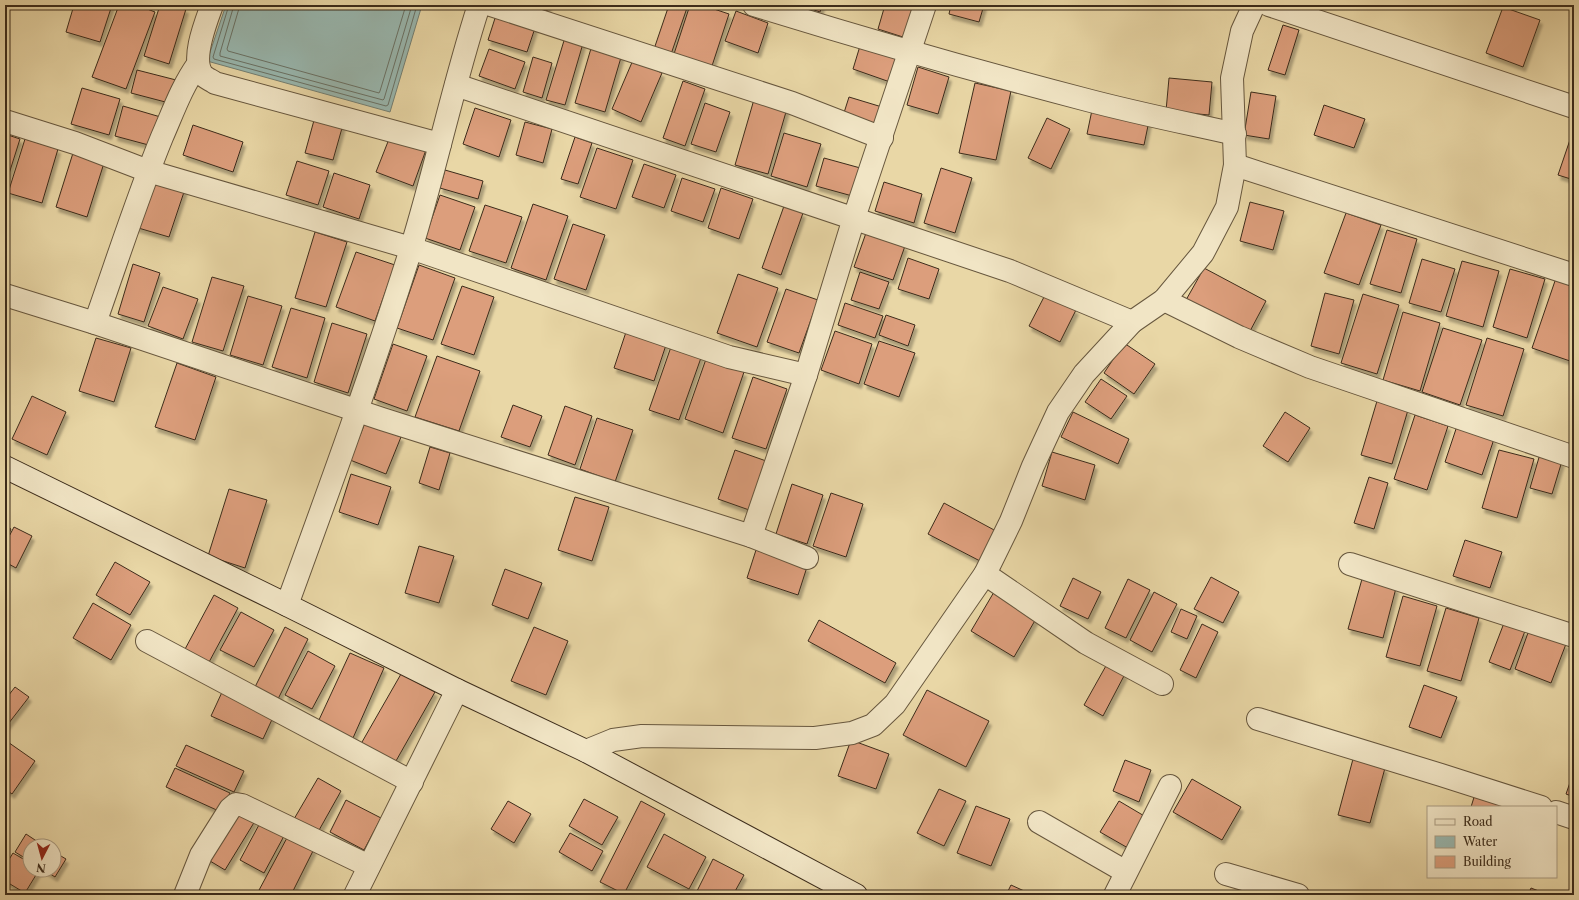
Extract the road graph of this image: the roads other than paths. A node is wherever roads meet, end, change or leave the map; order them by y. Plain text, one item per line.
1 (479, 5) edge
2 (491, 5) edge
3 (754, 5) edge
4 (925, 5) edge
5 (1254, 5) edge
6 (1268, 5) edge
7 (208, 6) edge
8 (910, 52) junction
9 (198, 64) junction
10 (456, 85) junction
11 (1574, 107) edge
12 (5, 121) edge
13 (1235, 134) junction
14 (882, 138) junction
15 (440, 144) junction
16 (1235, 165) junction
17 (148, 171) junction
18 (854, 218) junction
19 (411, 248) junction
20 (1574, 275) edge
21 (5, 295) edge
22 (1164, 300) junction
23 (1132, 322) junction
24 (96, 323) junction
25 (806, 376) junction
26 (357, 410) junction
27 (1574, 457) edge
28 (5, 467) edge
29 (751, 536) junction
30 (807, 558) dead end
31 (1350, 564) dead end
32 (985, 574) junction
33 (287, 605) junction
34 (1574, 636) edge
35 (147, 641) dead end
36 (1162, 684) dead end
37 (457, 690) junction
38 (1258, 719) dead end
39 (586, 751) junction
40 (412, 782) junction
41 (1170, 786) dead end
42 (1538, 806) edge
43 (1557, 812) edge
44 (1574, 818) edge
45 (1039, 822) dead end
46 (369, 866) junction
47 (1126, 872) junction
48 (1226, 874) dead end
49 (185, 895) edge
50 (355, 895) edge
51 (856, 895) edge
52 (1115, 895) edge
53 (1298, 895) edge

1 - 10 street
2 - 14 street
3 - 8 street
4 - 8 street
5 - 13 street
6 - 11 street
7 - 9 street
8 - 13 street
8 - 14 street
9 - 15 street
9 - 17 street
10 - 15 street
10 - 18 street
12 - 17 street
13 - 16 street
14 - 18 street
15 - 19 street
16 - 20 street
16 - 22 street
17 - 19 street
17 - 24 street
18 - 23 street
18 - 25 street
19 - 25 street
19 - 26 street
21 - 24 street
22 - 23 street
22 - 27 street
23 - 32 street
24 - 26 street
25 - 29 street
26 - 29 street
26 - 33 street
28 - 33 street
29 - 30 street
31 - 34 street
32 - 36 street
32 - 39 street
33 - 37 street
35 - 40 street
37 - 39 street
37 - 40 street
38 - 42 street
39 - 51 street
40 - 46 street
41 - 47 street
43 - 44 street
45 - 47 street
46 - 49 street
46 - 50 street
47 - 52 street
48 - 53 street

